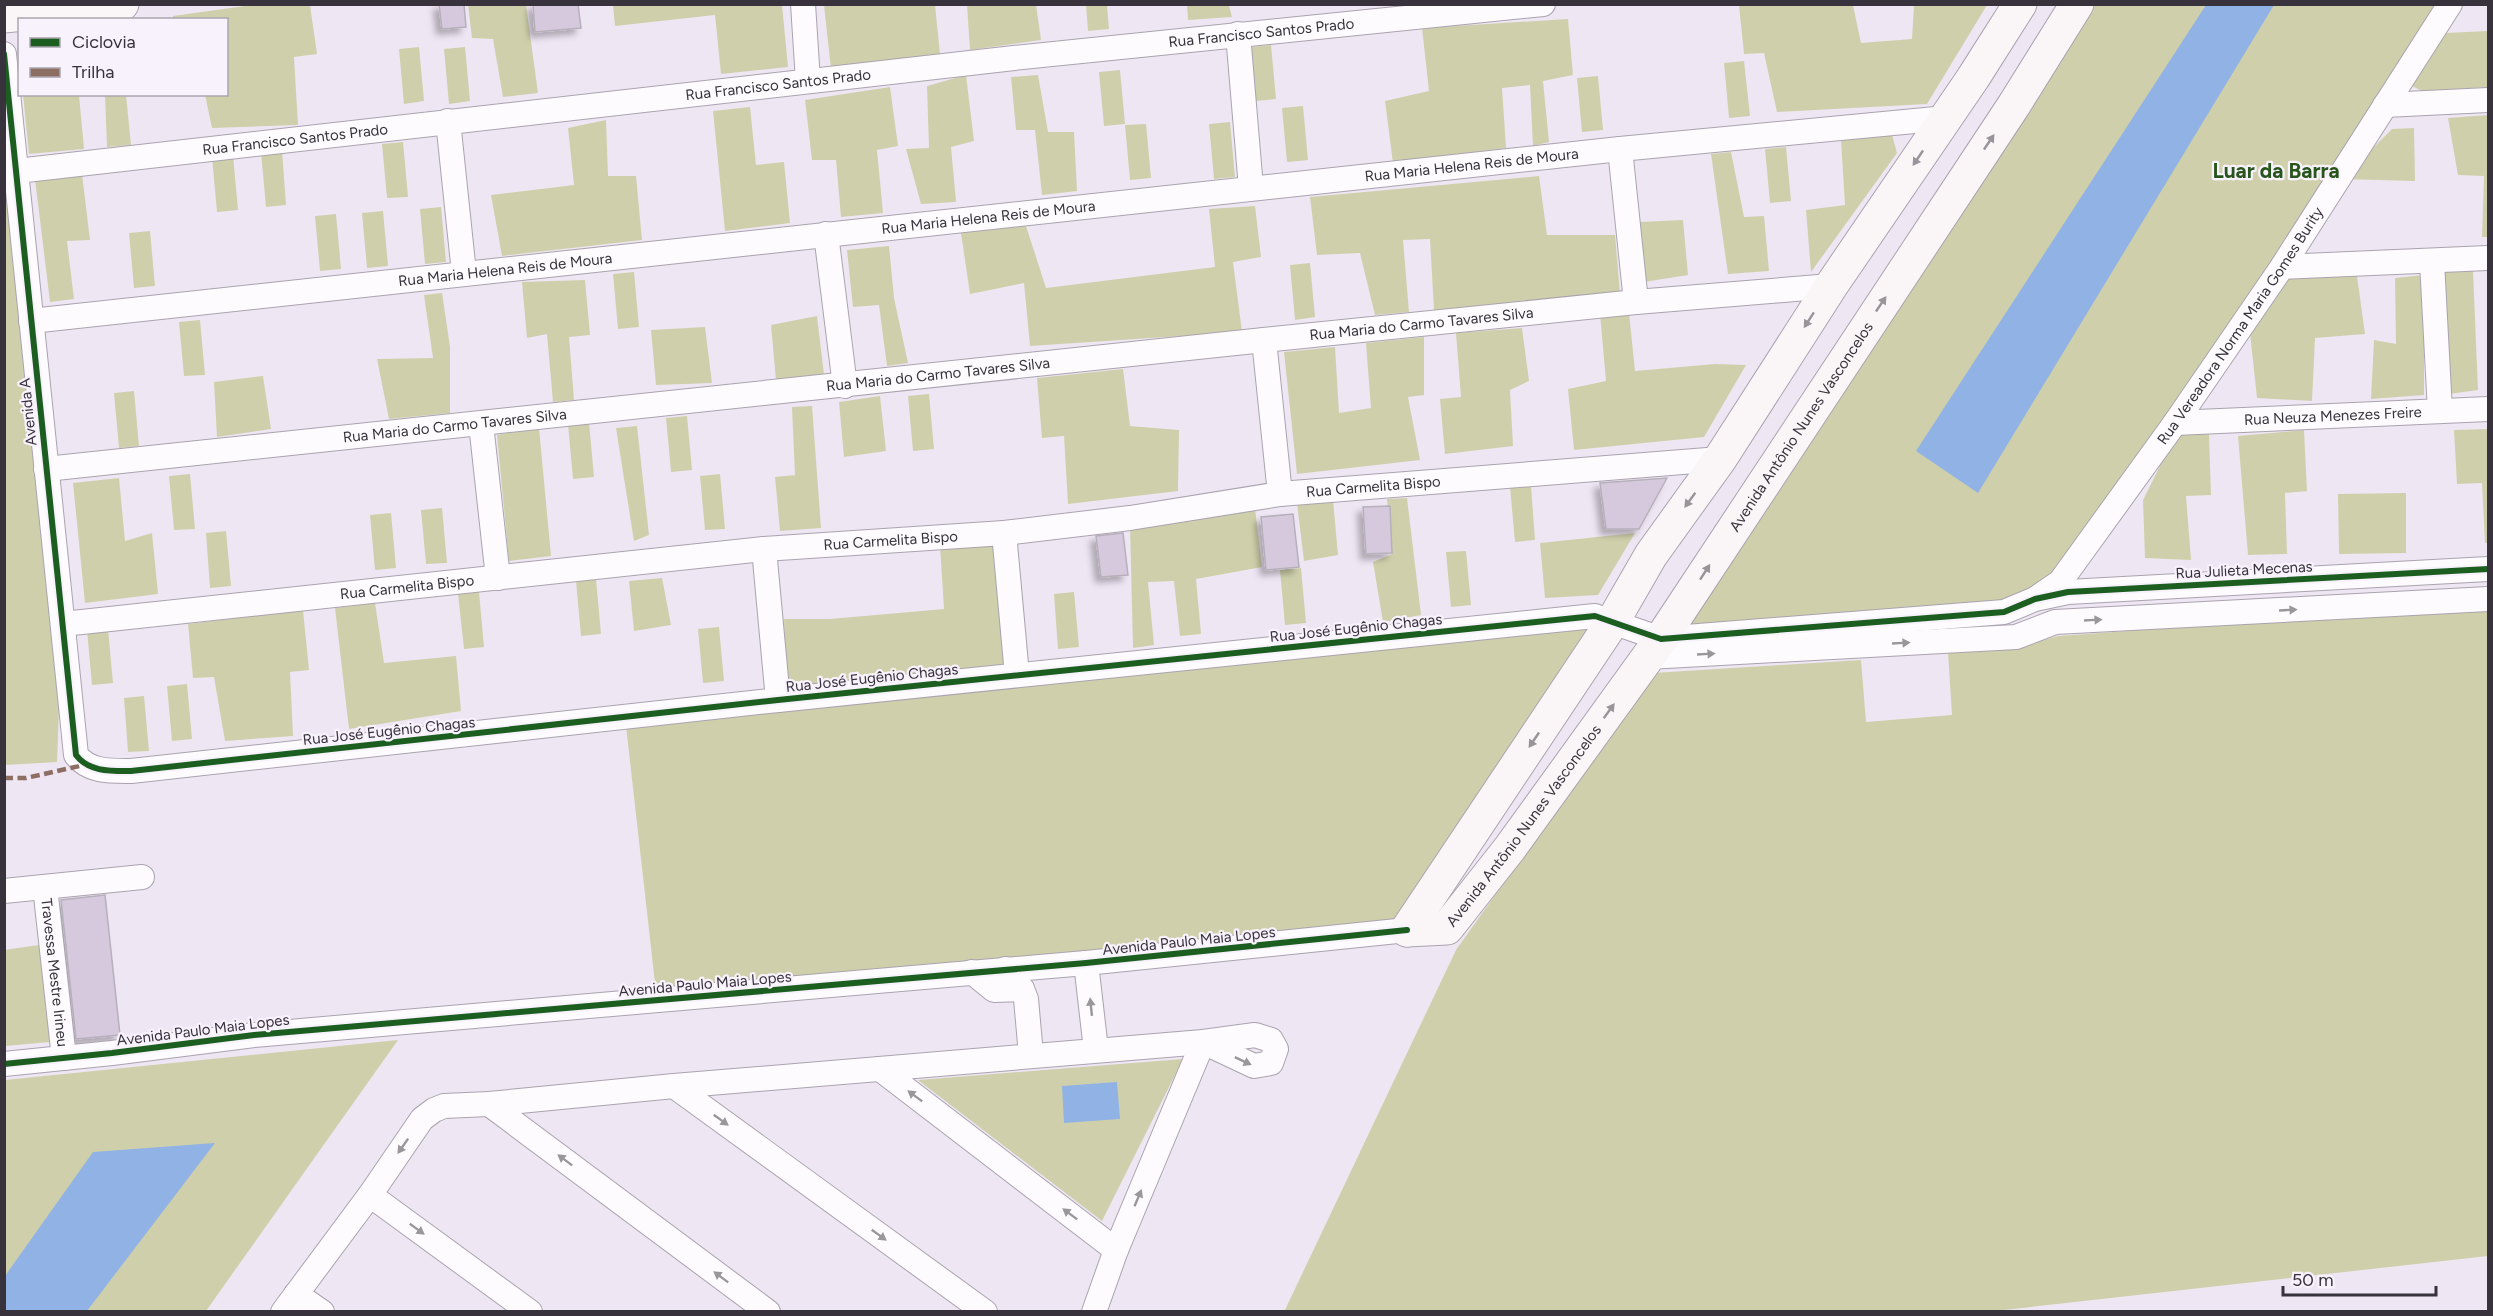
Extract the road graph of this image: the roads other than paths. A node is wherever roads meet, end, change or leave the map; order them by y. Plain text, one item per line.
1 (122, 4) edge
2 (803, 4) edge
3 (1543, 4) edge
4 (2020, 4) edge
5 (2077, 4) edge
6 (2450, 4) edge
7 (4, 16) edge
8 (1238, 34) junction
9 (4, 54) edge
10 (1973, 78) junction
11 (808, 81) junction
12 (2488, 100) edge
13 (2014, 105) junction
14 (2385, 105) junction
15 (1946, 118) junction
16 (448, 121) junction
17 (1620, 149) junction
18 (17, 171) junction
19 (1251, 188) junction
20 (826, 234) junction
21 (2488, 258) edge
22 (2432, 262) junction
23 (2282, 267) junction
24 (464, 273) junction
25 (1831, 286) junction
26 (1636, 302) junction
27 (31, 321) junction
28 (1264, 340) junction
29 (844, 386) junction
30 (1752, 408) junction
31 (2488, 409) edge
32 (2440, 411) junction
33 (2175, 423) junction
34 (481, 424) junction
35 (1792, 438) junction
36 (1720, 459) junction
37 (46, 470) junction
38 (1280, 494) junction
39 (1004, 533) junction
40 (764, 549) junction
41 (2083, 550) junction
42 (2488, 568) edge
43 (498, 578) junction
44 (2119, 590) junction
45 (2035, 599) junction
46 (2488, 599) edge
47 (1613, 621) junction
48 (63, 624) junction
49 (1654, 648) junction
50 (1017, 675) junction
51 (778, 700) junction
52 (84, 765) joint
53 (142, 877) dead end
54 (45, 887) junction
55 (4, 891) edge
56 (1407, 930) junction
57 (1086, 963) junction
58 (1005, 969) junction
59 (972, 972) junction
60 (1022, 989) junction
61 (1096, 1050) junction
62 (1031, 1055) junction
63 (64, 1058) junction
64 (4, 1064) edge
65 (880, 1069) junction
66 (674, 1086) junction
67 (489, 1104) junction
68 (370, 1195) junction
69 (1116, 1250) junction
70 (289, 1303) edge
71 (322, 1311) edge
72 (530, 1311) edge
73 (768, 1311) edge
74 (985, 1311) edge
75 (1094, 1311) edge

1 - 7 street
2 - 11 street
3 - 8 street, Rua Francisco Santos Prado
4 - 10 street, Avenida Antônio Nunes Vasconcelos
5 - 13 street, Avenida Antônio Nunes Vasconcelos
6 - 14 street, Rua Vereadora Norma Maria Gomes Burity
8 - 11 street, Rua Francisco Santos Prado
8 - 19 street
9 - 18 street, Avenida A
10 - 13 street
10 - 15 street, Avenida Antônio Nunes Vasconcelos
11 - 16 street, Rua Francisco Santos Prado
12 - 14 street
35 -> 13 street, Avenida Antônio Nunes Vasconcelos
14 - 23 street, Rua Vereadora Norma Maria Gomes Burity
15 - 17 street, Rua Maria Helena Reis de Moura
15 -> 25 street, Avenida Antônio Nunes Vasconcelos
16 - 18 street, Rua Francisco Santos Prado
16 - 24 street
17 - 19 street, Rua Maria Helena Reis de Moura
17 - 26 street
18 - 27 street, Avenida A
19 - 20 street, Rua Maria Helena Reis de Moura
20 - 24 street, Rua Maria Helena Reis de Moura
20 - 29 street
21 - 22 street
22 - 23 street
22 - 32 street
23 - 33 street, Rua Vereadora Norma Maria Gomes Burity
24 - 27 street, Rua Maria Helena Reis de Moura
25 - 26 street, Rua Maria do Carmo Tavares Silva
25 -> 30 street, Avenida Antônio Nunes Vasconcelos
26 - 28 street, Rua Maria do Carmo Tavares Silva
27 - 37 street, Avenida A
28 - 29 street, Rua Maria do Carmo Tavares Silva
28 - 38 street
29 - 34 street, Rua Maria do Carmo Tavares Silva
30 - 35 street
30 - 36 street, Avenida Antônio Nunes Vasconcelos
31 - 32 street, Rua Neuza Menezes Freire
32 - 33 street, Rua Neuza Menezes Freire
33 - 41 street, Rua Vereadora Norma Maria Gomes Burity
34 - 37 street, Rua Maria do Carmo Tavares Silva
34 - 43 street
49 -> 35 street, Avenida Antônio Nunes Vasconcelos
36 - 38 street, Rua Carmelita Bispo
36 -> 47 street, Avenida Antônio Nunes Vasconcelos
37 - 48 street, Avenida A
38 - 39 street, Rua Carmelita Bispo
39 - 40 street, Rua Carmelita Bispo
39 - 50 street
40 - 43 street, Rua Carmelita Bispo
40 - 51 street
41 - 44 street
41 - 45 street, Rua Vereadora Norma Maria Gomes Burity
42 - 44 street, Rua Julieta Mecenas
43 - 48 street, Rua Carmelita Bispo
44 - 45 street, Rua Julieta Mecenas
45 - 49 street, Rua Julieta Mecenas
49 -> 46 street
47 - 49 street, Rua José Eugênio Chagas
47 - 50 street, Rua José Eugênio Chagas
47 -> 56 street, Avenida Antônio Nunes Vasconcelos
48 - 52 street, Avenida A
56 -> 49 street, Avenida Antônio Nunes Vasconcelos
50 - 51 street, Rua José Eugênio Chagas
51 - 52 street, Rua José Eugênio Chagas
53 - 54 street
54 - 55 street
54 - 63 street, Travessa Mestre Irineu
56 - 57 street, Avenida Paulo Maia Lopes
57 - 58 street, Avenida Paulo Maia Lopes
61 -> 57 street
58 - 59 street, Avenida Paulo Maia Lopes
58 - 60 street
59 - 60 street
59 - 63 street, Avenida Paulo Maia Lopes
60 - 62 street
61 - 62 street
69 -> 61 street
62 - 65 street
63 - 64 street, Avenida Paulo Maia Lopes
65 - 66 street
69 -> 65 street
66 - 67 street
66 -> 74 street
67 -> 68 street
73 -> 67 street
68 - 70 street
68 -> 72 street
69 - 75 street
70 - 71 street

